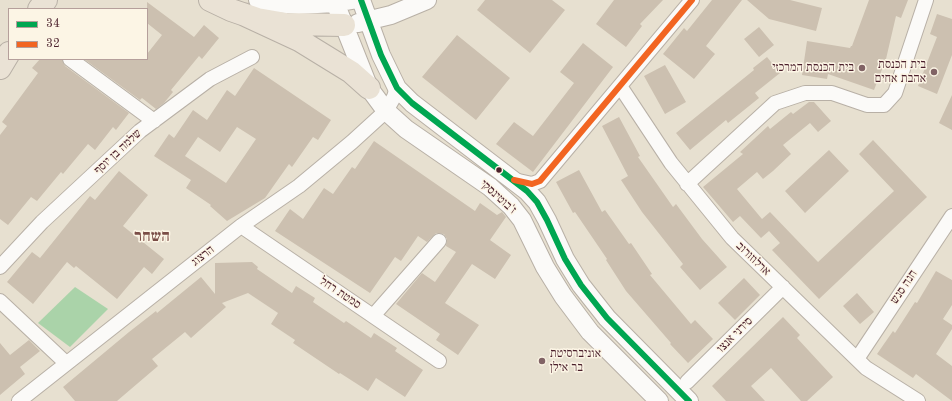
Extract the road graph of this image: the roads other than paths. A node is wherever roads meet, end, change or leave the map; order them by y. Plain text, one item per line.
1 (46, 0) edge
2 (210, 0) edge
3 (361, 0) edge
4 (427, 0) edge
5 (692, 0) edge
6 (926, 0) edge
7 (340, 1) edge
8 (250, 7) edge
9 (40, 8) edge
10 (391, 15) junction
11 (369, 21) junction
12 (344, 25) junction
13 (8, 55) edge
14 (381, 55) junction
15 (252, 57) dead end
16 (71, 60) edge
17 (0, 68) edge
18 (620, 86) junction
19 (369, 88) junction
20 (396, 88) junction
21 (386, 111) junction
22 (154, 121) junction
23 (514, 180) junction
24 (687, 184) junction
25 (952, 216) edge
26 (241, 226) junction
27 (438, 241) dead end
28 (0, 267) edge
29 (783, 287) junction
30 (0, 301) edge
31 (373, 316) junction
32 (857, 359) junction
33 (439, 361) dead end
34 (66, 363) junction
35 (687, 382) dead end
36 (19, 401) edge
37 (659, 401) edge
38 (689, 401) edge
39 (918, 401) edge

1 - 9 highway
2 - 8 highway
3 - 11 street, ז'בוטינסקי
4 - 10 street
5 - 18 street
6 - 24 street
7 - 8 street
7 - 12 street, ז'בוטינסקי
8 - 12 highway
8 - 19 highway
10 - 11 street
10 - 14 street
11 - 12 street
11 - 14 street, ז'בוטינסקי
12 - 19 street, ז'בוטינסקי
13 - 17 highway
14 - 20 street, ז'בוטינסקי
15 - 22 street, שלמה בן יוסף
16 - 22 street
18 - 23 street
18 - 24 street, ארלוזורוב
19 - 21 street, ז'בוטינסקי
20 - 21 street
20 - 23 street, ז'בוטינסקי
21 - 26 street, הרצוג
21 - 37 street, ז'בוטינסקי
22 - 28 street, שלמה בן יוסף
23 - 38 street, ז'בוטינסקי
24 - 29 street, ארלוזורוב
25 - 32 street, חנה סנש
26 - 31 street, סמטת רחל
26 - 34 street, הרצוג
27 - 31 street
29 - 32 street, ארלוזורוב
29 - 35 street, סירני אנצו
30 - 34 street
31 - 33 street, סמטת רחל
32 - 39 street, ארלוזורוב
34 - 36 street, הרצוג

